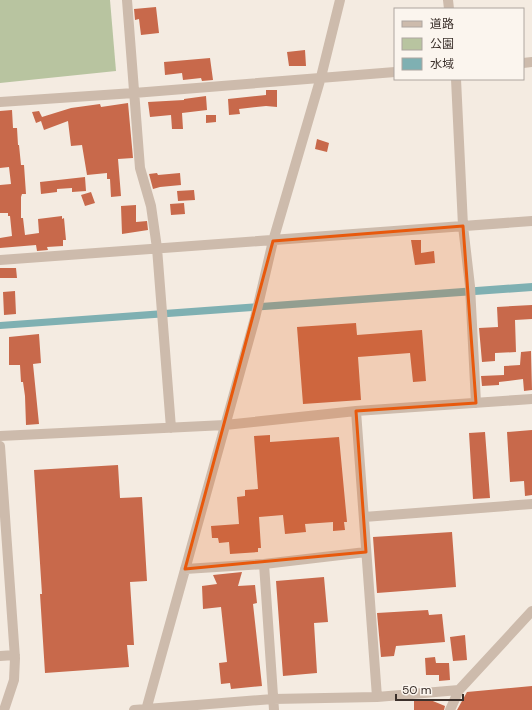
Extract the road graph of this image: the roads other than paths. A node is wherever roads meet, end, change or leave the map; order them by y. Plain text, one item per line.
1 (127, 0) edge
2 (340, 0) edge
3 (394, 72) edge
4 (321, 77) junction
5 (456, 80) edge
6 (134, 93) junction
7 (0, 102) edge
8 (532, 221) edge
9 (463, 226) junction
10 (273, 241) junction
11 (157, 248) junction
12 (0, 260) edge
13 (532, 399) edge
14 (476, 403) junction
15 (356, 411) junction
16 (225, 425) junction
17 (171, 428) junction
18 (0, 436) edge
19 (0, 446) edge
20 (532, 504) edge
21 (364, 516) junction
22 (366, 552) junction
23 (264, 564) junction
24 (185, 569) junction
25 (5, 584) edge
26 (532, 611) edge
27 (15, 655) junction
28 (0, 656) edge
29 (459, 690) junction
30 (377, 697) junction
31 (273, 699) junction
32 (4, 710) edge
33 (134, 710) edge
34 (146, 710) edge
35 (274, 710) edge
36 (450, 710) edge

1 - 6 street
2 - 4 street
3 - 4 street
4 - 6 street
4 - 10 street
5 - 9 street
6 - 7 street
6 - 11 street
8 - 9 street
9 - 10 street
9 - 14 street
10 - 11 street
10 - 16 street
11 - 12 street
11 - 17 street
13 - 14 street
14 - 15 street
15 - 16 street
15 - 21 street
16 - 17 street
16 - 24 street
17 - 18 street
19 - 25 street
20 - 21 street
21 - 22 street
22 - 23 street
22 - 30 street
23 - 24 street
23 - 31 street
24 - 34 street
25 - 27 street
26 - 29 street
27 - 28 street
27 - 32 street
29 - 30 street
29 - 36 street
30 - 31 street
31 - 34 street
31 - 35 street
33 - 34 street

